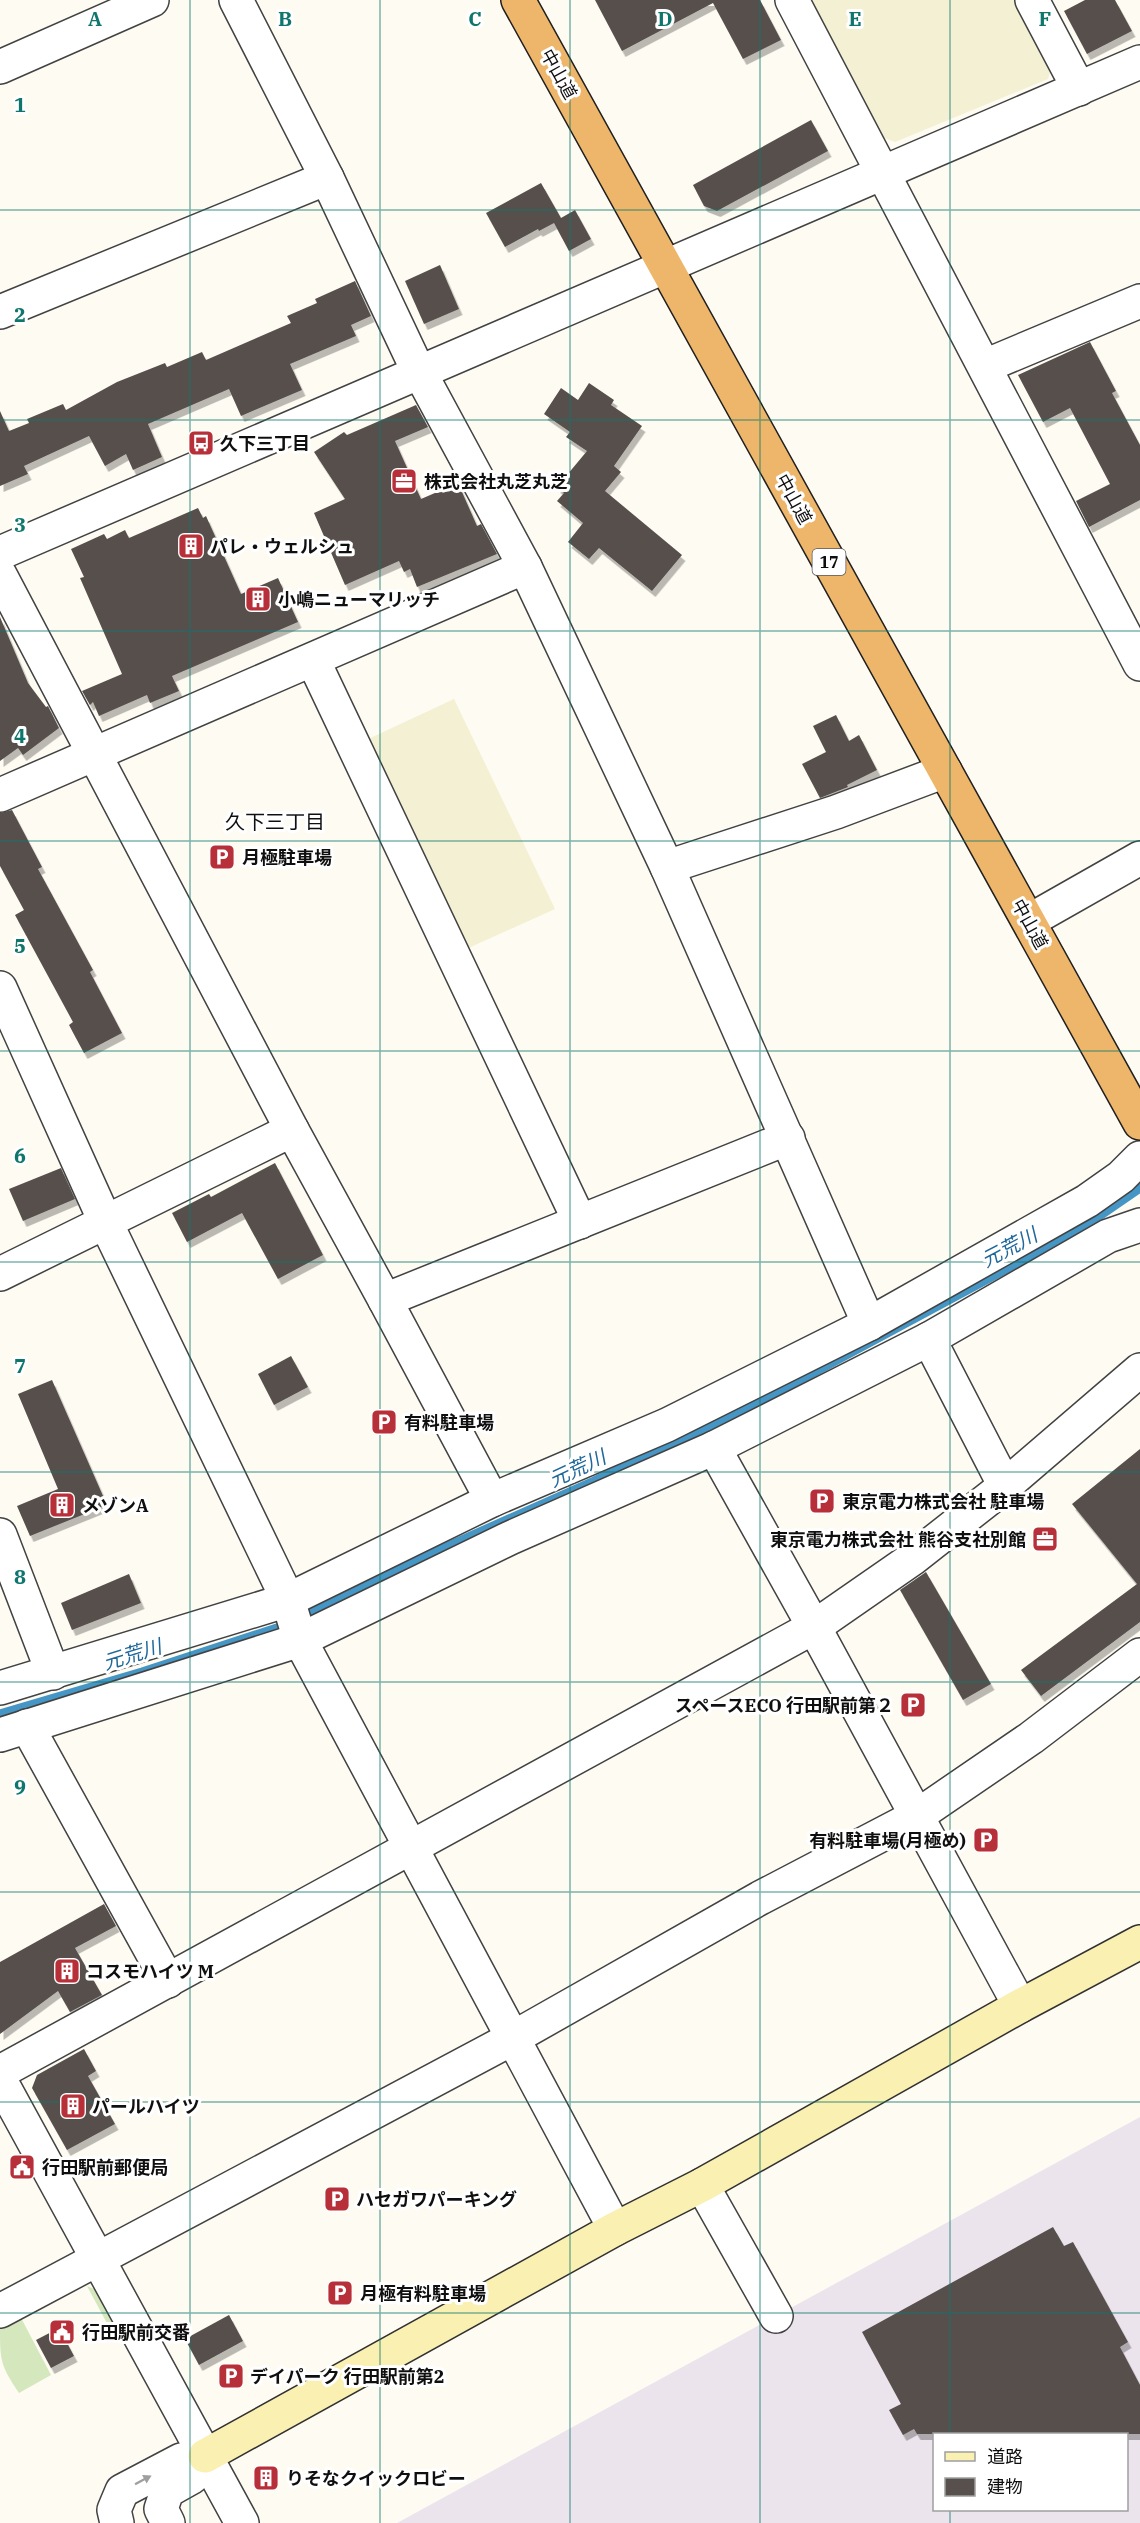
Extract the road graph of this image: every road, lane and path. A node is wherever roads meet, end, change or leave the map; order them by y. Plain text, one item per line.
1 (152, 0) edge
2 (236, 0) edge
3 (518, 0) edge
4 (792, 0) edge
5 (1032, 0) edge
6 (1140, 62) edge
7 (0, 67) edge
8 (1078, 89) junction
9 (884, 173) junction
10 (327, 178) junction
11 (665, 265) junction
12 (1140, 301) edge
13 (0, 312) edge
14 (985, 366) junction
15 (419, 371) junction
16 (0, 553) edge
17 (525, 567) junction
18 (0, 575) edge
19 (313, 660) junction
20 (1140, 664) edge
21 (94, 754) junction
22 (945, 771) junction
23 (0, 795) edge
24 (1140, 858) edge
25 (667, 867) junction
26 (1029, 921) junction
27 (0, 988) edge
28 (1140, 1123) edge
29 (292, 1130) junction
30 (788, 1138) junction
31 (1140, 1158) edge
32 (105, 1221) junction
33 (580, 1222) junction
34 (1140, 1225) edge
35 (0, 1274) edge
36 (386, 1300) junction
37 (869, 1324) junction
38 (929, 1339) junction
39 (1140, 1370) edge
40 (714, 1448) junction
41 (1005, 1486) junction
42 (492, 1500) junction
43 (0, 1535) edge
44 (288, 1600) junction
45 (814, 1627) junction
46 (300, 1640) junction
47 (1140, 1655) edge
48 (53, 1673) junction
49 (0, 1688) edge
50 (13, 1730) edge
51 (917, 1816) junction
52 (410, 1849) junction
53 (1140, 1942) edge
54 (168, 1981) junction
55 (1020, 2006) junction
56 (513, 2038) junction
57 (0, 2072) edge
58 (0, 2080) edge
59 (702, 2185) junction
60 (615, 2229) junction
61 (98, 2259) junction
62 (0, 2311) edge
63 (776, 2316) dead end
64 (205, 2456) junction
65 (117, 2523) edge
66 (168, 2523) edge
67 (242, 2523) edge

1 - 7 street
2 - 10 street
3 - 11 highway, 中山道 / 17
4 - 9 street
5 - 8 street
6 - 8 street
8 - 9 street
9 - 11 street
9 - 14 street
10 - 13 street
10 - 15 street
11 - 15 street
11 - 22 highway, 中山道 / 17
12 - 14 street
14 - 20 street
15 - 16 street
15 - 17 street
17 - 19 street
17 - 25 street
18 - 21 street
19 - 21 street
19 - 33 street
21 - 23 street
21 - 29 street
22 - 25 street
22 - 26 highway, 中山道 / 17
24 - 26 street
25 - 30 street
26 - 28 highway, 中山道 / 17
27 - 32 street
29 - 32 street
29 - 36 street
30 - 33 street
30 - 37 street
31 - 37 street
32 - 35 street
32 - 44 street
33 - 36 street
34 - 38 street
36 - 42 street
37 - 42 street
38 - 40 street
38 - 41 street
39 - 41 street
40 - 45 street
40 - 46 street
41 - 45 street
42 - 44 street
43 - 48 street
44 - 46 street
44 - 48 street
45 - 51 street
45 - 52 street
46 - 50 street
46 - 52 street
47 - 51 street
48 - 49 street
50 - 54 street
51 - 55 street
51 - 56 street
52 - 54 street
52 - 56 street
53 - 55 main road
54 - 57 street
55 - 59 main road
56 - 60 street
56 - 61 street
58 - 61 street
59 - 60 main road
59 - 63 street
60 - 64 main road
61 - 62 street
61 - 64 street
65 -> 64 street
64 - 66 street
64 - 67 street

